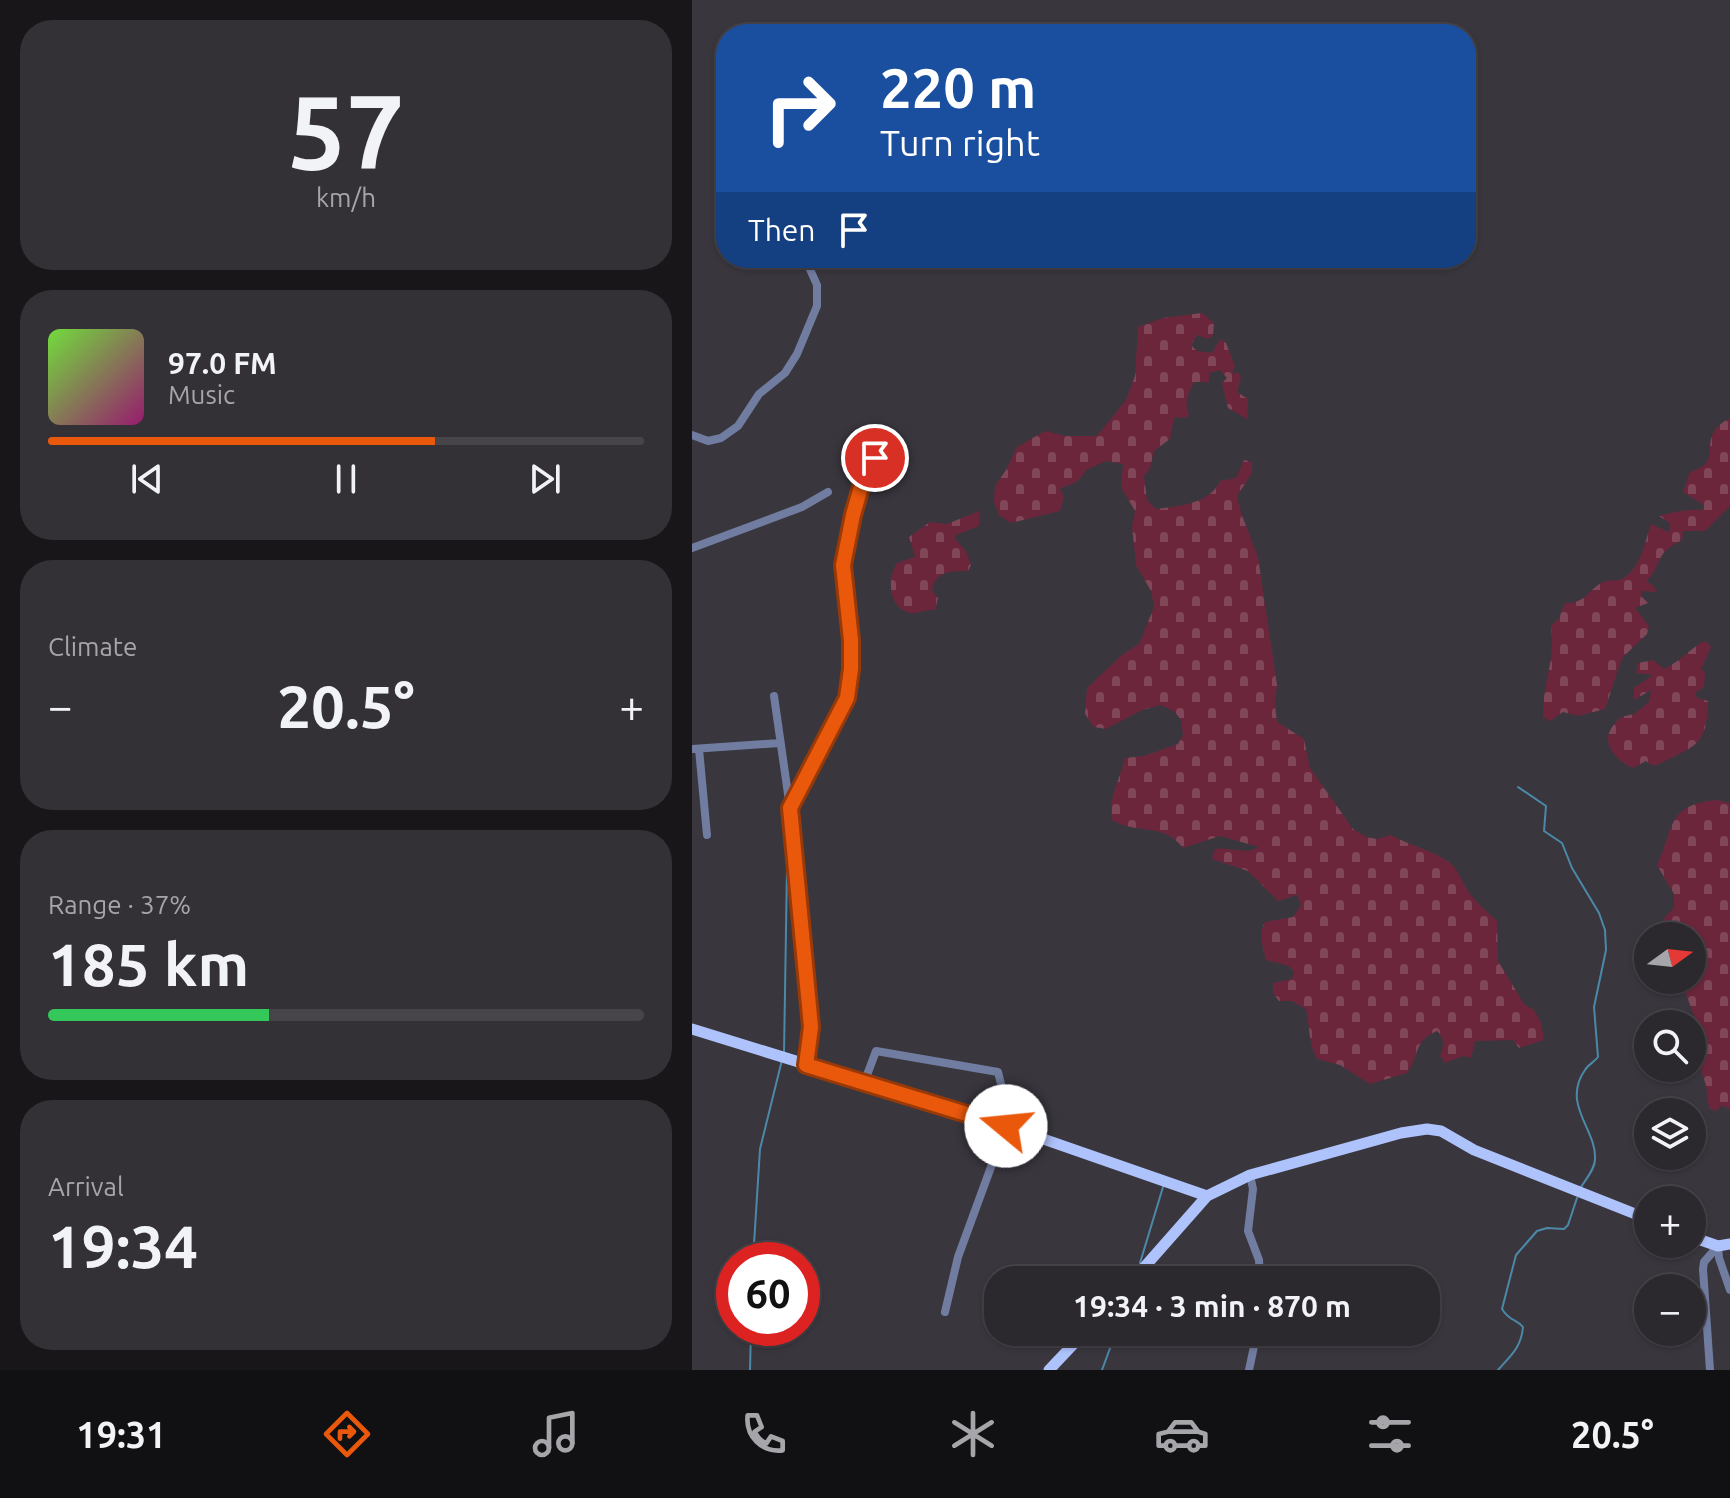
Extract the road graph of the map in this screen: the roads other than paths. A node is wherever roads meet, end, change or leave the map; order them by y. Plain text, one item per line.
1 (809, 268) edge
2 (692, 435) edge
3 (875, 458) dead end
4 (828, 492) dead end
5 (692, 548) edge
6 (774, 696) dead end
7 (780, 743) junction
8 (696, 749) edge
9 (790, 808) junction
10 (707, 835) dead end
11 (692, 1029) edge
12 (806, 1065) junction
13 (864, 1083) junction
14 (1006, 1126) junction
15 (1250, 1175) junction
16 (1207, 1196) junction
17 (1634, 1213) edge
18 (1724, 1245) edge
19 (1145, 1266) edge
20 (1259, 1266) edge
21 (1730, 1290) edge
22 (945, 1312) dead end
23 (1072, 1346) edge
24 (1254, 1346) edge
25 (1049, 1370) edge
26 (1249, 1370) edge
27 (1710, 1370) edge

1 - 2 street
3 - 9 street
4 - 5 street
6 - 7 street
7 - 8 street
7 - 9 street
8 - 10 street
9 - 12 street
11 - 12 main road
12 - 13 main road
13 - 14 main road
13 - 14 street
14 - 16 main road
14 - 22 street
15 - 16 main road
15 - 17 main road
15 - 20 street
16 - 19 main road
18 - 21 street
18 - 27 street
23 - 25 main road
24 - 26 street

